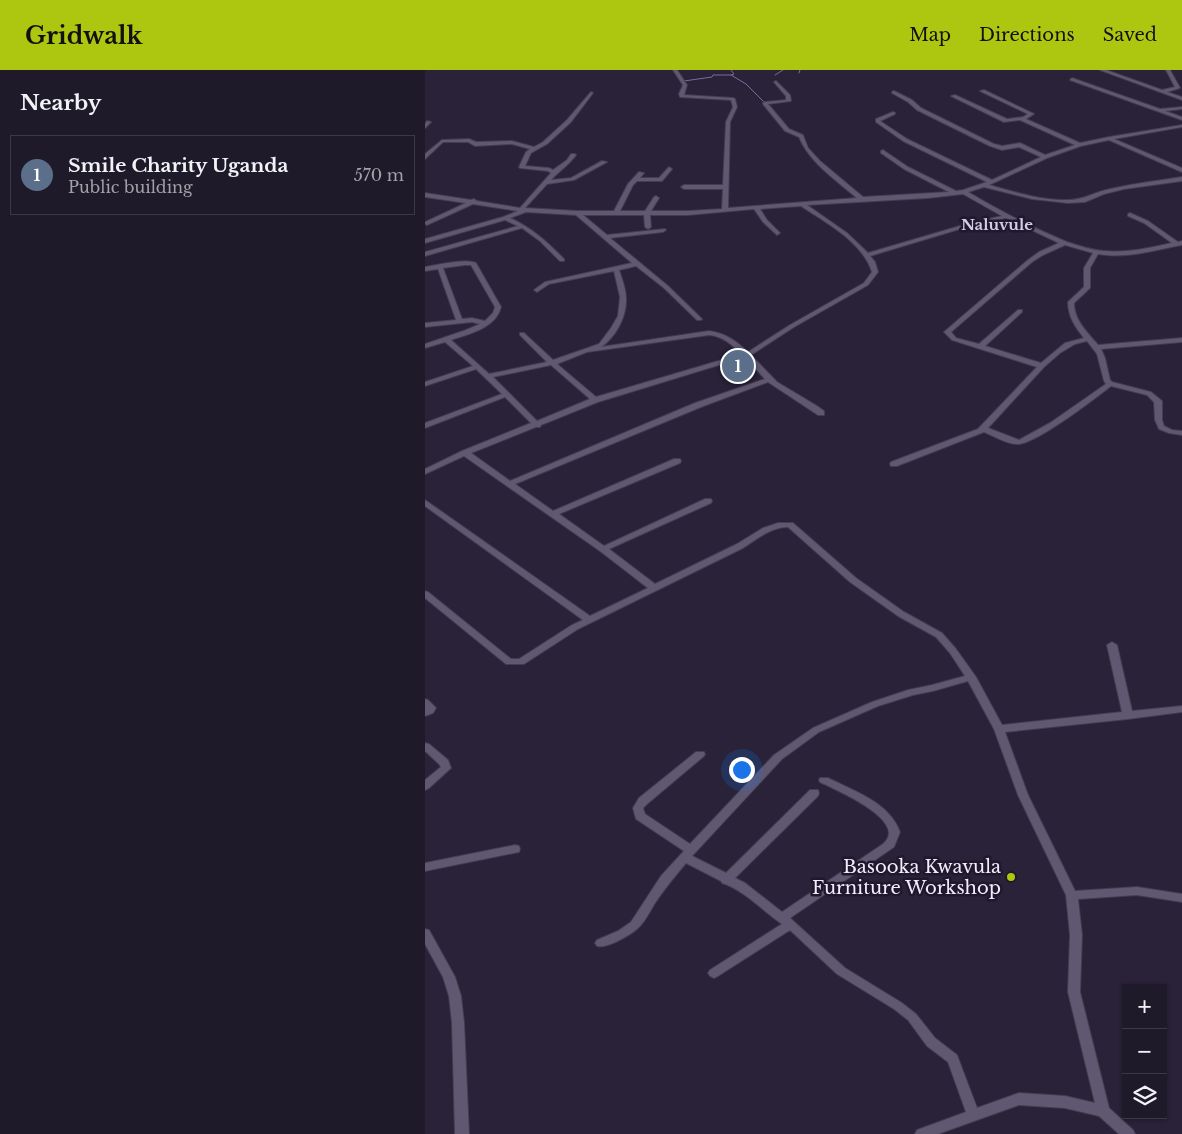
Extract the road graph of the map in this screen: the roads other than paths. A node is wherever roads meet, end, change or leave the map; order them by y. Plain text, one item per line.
1 (675, 70) edge
2 (1102, 70) edge
3 (1168, 70) edge
4 (1072, 79) dead end
5 (776, 82) dead end
6 (982, 91) dead end
7 (1161, 91) junction
8 (894, 92) dead end
9 (591, 93) dead end
10 (953, 96) dead end
11 (1182, 99) edge
12 (1182, 108) edge
13 (1158, 110) junction
14 (893, 113) dead end
15 (1023, 118) junction
16 (1182, 119) edge
17 (429, 122) dead end
18 (1182, 126) edge
19 (425, 127) edge
20 (1109, 138) junction
21 (1079, 145) junction
22 (534, 149) junction
23 (883, 152) dead end
24 (573, 155) dead end
25 (1045, 157) junction
26 (425, 158) edge
27 (604, 162) dead end
28 (669, 169) dead end
29 (1182, 170) edge
30 (554, 172) junction
31 (641, 173) dead end
32 (636, 179) junction
33 (1182, 179) edge
34 (547, 182) junction
35 (992, 182) junction
36 (984, 185) junction
37 (685, 187) dead end
38 (725, 187) junction
39 (964, 192) junction
40 (956, 193) junction
41 (425, 195) edge
42 (656, 198) dead end
43 (862, 198) junction
44 (474, 201) junction
45 (802, 204) junction
46 (524, 209) junction
47 (757, 209) junction
48 (725, 211) junction
49 (578, 213) junction
50 (616, 213) junction
51 (647, 213) junction
52 (1130, 216) dead end
53 (1005, 217) junction
54 (505, 218) junction
55 (427, 223) dead end
56 (523, 226) junction
57 (648, 227) dead end
58 (663, 230) dead end
59 (777, 232) dead end
60 (606, 237) junction
61 (425, 240) edge
62 (1066, 243) junction
63 (1180, 244) edge
64 (1096, 252) junction
65 (425, 254) edge
66 (868, 255) junction
67 (562, 260) dead end
68 (638, 264) junction
69 (440, 267) junction
70 (425, 269) edge
71 (616, 269) junction
72 (537, 290) dead end
73 (1020, 311) dead end
74 (699, 319) dead end
75 (459, 320) junction
76 (486, 323) junction
77 (425, 325) edge
78 (522, 334) dead end
79 (1087, 339) junction
80 (446, 340) junction
81 (1182, 340) edge
82 (425, 346) edge
83 (981, 346) junction
84 (1096, 347) junction
85 (589, 351) junction
86 (746, 354) junction
87 (552, 362) junction
88 (1042, 366) junction
89 (476, 367) junction
90 (488, 376) junction
91 (770, 380) junction
92 (425, 384) edge
93 (1110, 384) junction
94 (505, 395) junction
95 (595, 400) junction
96 (821, 413) dead end
97 (537, 425) junction
98 (425, 426) edge
99 (984, 428) junction
100 (1182, 433) edge
101 (465, 453) junction
102 (677, 461) dead end
103 (894, 464) dead end
104 (425, 472) edge
105 (509, 484) junction
106 (707, 501) dead end
107 (425, 502) edge
108 (553, 514) junction
109 (603, 549) junction
110 (654, 588) junction
111 (425, 594) edge
112 (589, 620) junction
113 (1112, 646) dead end
114 (971, 677) junction
115 (425, 702) edge
116 (1182, 709) edge
117 (425, 713) edge
118 (1128, 716) junction
119 (999, 729) junction
120 (425, 746) edge
121 (700, 754) dead end
122 (824, 780) dead end
123 (425, 786) edge
124 (814, 793) dead end
125 (515, 849) dead end
126 (687, 853) junction
127 (425, 867) edge
128 (726, 880) junction
129 (1072, 895) junction
130 (1182, 898) edge
131 (786, 921) junction
132 (425, 933) edge
133 (601, 943) dead end
134 (714, 974) dead end
135 (1103, 1111) junction
136 (973, 1114) junction
137 (462, 1134) edge
138 (921, 1134) edge
139 (1128, 1134) edge

1 - 38 street
2 - 7 street
3 - 7 street
4 - 13 street
5 - 43 street
6 - 15 street
7 - 11 street
8 - 25 street
9 - 22 street
10 - 15 street
12 - 13 street
13 - 16 street
14 - 35 street
15 - 21 street
17 - 19 street
18 - 20 street
20 - 21 street
20 - 29 street
21 - 25 street
22 - 26 street
22 - 30 street
23 - 40 street
24 - 30 street
25 - 35 street
27 - 34 street
28 - 32 street
30 - 34 street
31 - 32 street
32 - 50 street
33 - 36 street
34 - 46 street
35 - 36 street
36 - 39 street
37 - 38 street
38 - 48 street
39 - 40 street
39 - 53 street
40 - 43 street
41 - 44 street
42 - 51 street
43 - 45 street
44 - 46 street
44 - 55 street
45 - 47 street
45 - 66 street
46 - 49 street
46 - 54 street
47 - 48 street
47 - 59 street
48 - 51 street
49 - 50 street
49 - 60 street
50 - 51 street
51 - 57 street
52 - 63 street
53 - 62 street
53 - 66 street
54 - 56 street
54 - 61 street
56 - 65 street
56 - 67 street
58 - 60 street
60 - 68 street
62 - 64 street
62 - 83 street
63 - 64 street
64 - 79 street
66 - 86 street
68 - 71 street
68 - 74 street
69 - 70 street
69 - 75 street
69 - 76 street
71 - 72 street
71 - 85 street
73 - 83 street
75 - 76 street
75 - 77 street
76 - 80 street
78 - 87 street
79 - 84 street
79 - 88 street
80 - 82 street
80 - 89 street
81 - 84 street
83 - 88 street
84 - 93 street
85 - 86 street
85 - 87 street
86 - 91 street
86 - 95 street
87 - 90 street
87 - 95 street
88 - 99 street
89 - 90 street
89 - 92 street
90 - 94 street
91 - 96 street
91 - 105 street
93 - 99 street
93 - 100 street
94 - 97 street
94 - 98 street
95 - 97 street
97 - 101 street
99 - 103 street
101 - 104 street
101 - 105 street
102 - 108 street
105 - 108 street
106 - 109 street
107 - 112 street
108 - 109 street
109 - 110 street
110 - 112 street
110 - 114 street
111 - 112 street
113 - 118 street
114 - 119 street
114 - 126 street
115 - 117 street
116 - 118 street
118 - 119 street
119 - 129 street
120 - 123 street
121 - 126 street
122 - 131 street
124 - 128 street
125 - 127 street
126 - 128 street
126 - 133 street
128 - 131 street
129 - 130 street
129 - 135 street
131 - 134 street
131 - 136 street
132 - 137 street
135 - 136 street
135 - 139 street
136 - 138 street

